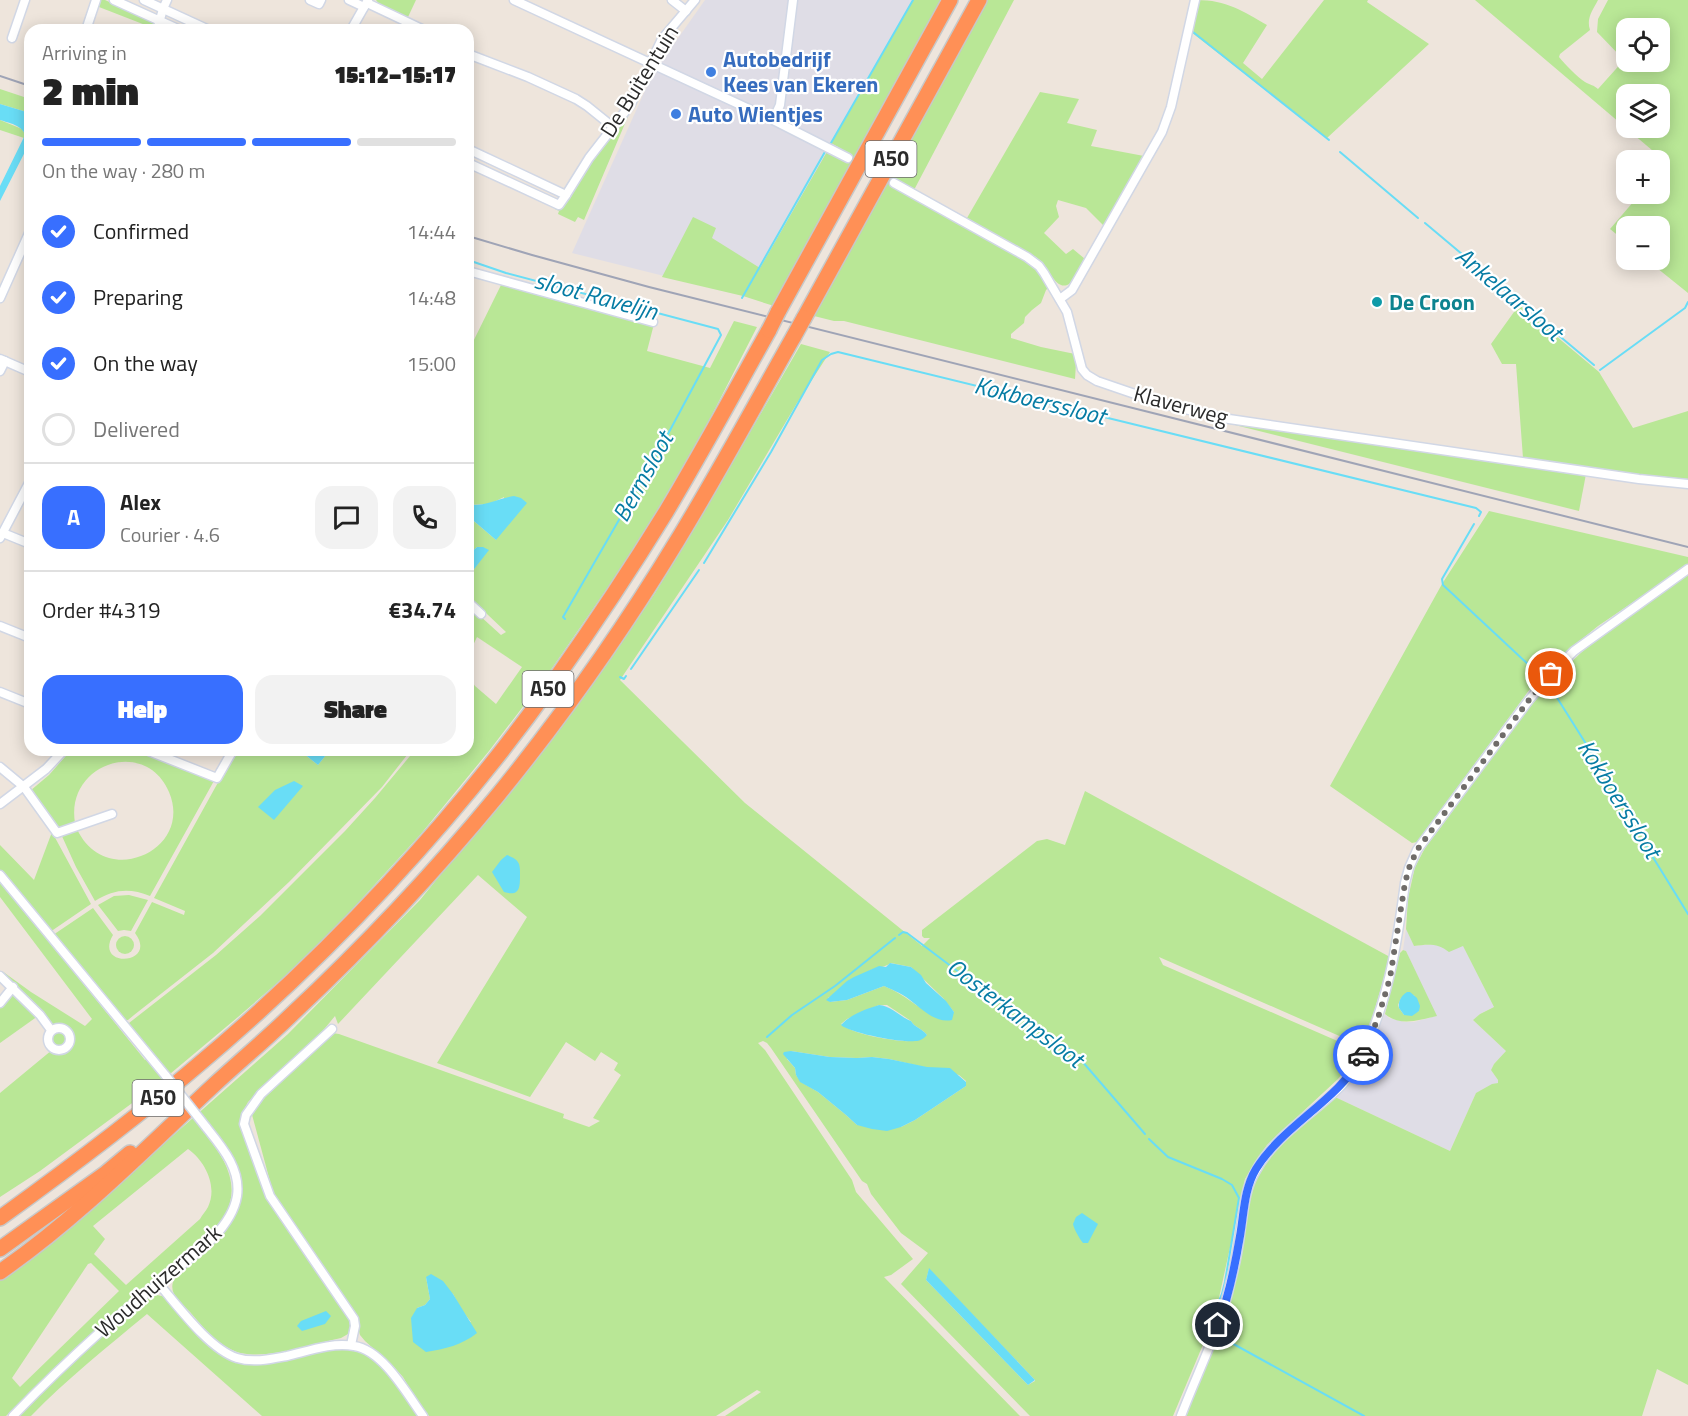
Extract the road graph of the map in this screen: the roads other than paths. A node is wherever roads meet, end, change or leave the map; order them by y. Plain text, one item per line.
1 (25, 0) edge
2 (96, 0) edge
3 (114, 0) edge
4 (144, 0) edge
5 (310, 0) edge
6 (321, 0) edge
7 (349, 0) edge
8 (514, 0) edge
9 (672, 0) edge
10 (695, 0) edge
11 (793, 0) edge
12 (951, 0) edge
13 (979, 0) edge
14 (1195, 0) edge
15 (366, 3) edge
16 (165, 4) edge
17 (686, 11) junction
18 (88, 24) edge
19 (156, 24) edge
20 (160, 24) edge
21 (199, 24) edge
22 (354, 24) edge
23 (411, 24) edge
24 (12, 38) dead end
25 (474, 56) edge
26 (650, 63) junction
27 (773, 120) junction
28 (613, 127) junction
29 (474, 152) edge
30 (848, 158) tunnel mouth
31 (474, 166) edge
32 (894, 183) tunnel mouth
33 (566, 195) junction
34 (24, 244) edge
35 (474, 273) edge
36 (0, 298) edge
37 (1060, 299) junction
38 (652, 322) dead end
39 (2, 360) edge
40 (24, 369) edge
41 (0, 371) edge
42 (1688, 484) edge
43 (24, 492) edge
44 (1, 536) edge
45 (24, 542) edge
46 (1688, 569) edge
47 (474, 608) edge
48 (481, 614) dead end
49 (0, 626) edge
50 (24, 636) edge
51 (0, 692) edge
52 (24, 702) edge
53 (58, 756) edge
54 (161, 756) edge
55 (230, 756) edge
56 (0, 767) edge
57 (24, 787) junction
58 (0, 804) edge
59 (112, 814) dead end
60 (0, 875) edge
61 (0, 976) edge
62 (13, 987) junction
63 (0, 1003) edge
64 (332, 1029) dead end
65 (51, 1030) dead end
66 (216, 1083) junction
67 (44, 1186) junction
68 (0, 1208) edge
69 (0, 1218) edge
70 (0, 1249) edge
71 (0, 1272) edge
72 (158, 1283) junction
73 (351, 1345) junction
74 (13, 1416) edge
75 (423, 1416) edge
76 (1180, 1416) edge

1 - 24 street
2 - 18 street
3 - 19 street
4 - 16 street
5 - 6 street
7 - 15 street
8 - 26 street
9 - 17 street
10 - 17 street, De Buitentuin
11 - 27 street
12 - 67 highway, A50, bridge
13 - 66 highway, A50, bridge
14 - 37 street
15 - 22 street
15 - 23 street
16 - 20 street
16 - 21 street
17 - 26 street, De Buitentuin
25 - 28 street
26 - 27 street
26 - 28 street, De Buitentuin
27 - 30 street
28 - 33 street, De Buitentuin
29 - 33 street
31 - 33 street
32 - 37 street
34 - 36 street
35 - 38 street
37 - 42 street, Klaverweg
39 - 40 street
39 - 41 street
43 - 44 street
44 - 45 street
46 - 76 street
47 - 48 street
49 - 50 street
51 - 52 street
53 - 57 street
54 - 55 street
56 - 57 street
57 - 58 street
57 - 59 street
60 - 72 street, Woudhuizermark, bridge
61 - 62 street
62 - 63 street
62 - 65 street
64 - 73 street
66 - 70 highway, A50
66 - 71 highway, A50
67 - 68 highway, A50
67 - 69 highway, A50
72 - 73 street
72 - 74 street, Woudhuizermark
73 - 75 street

